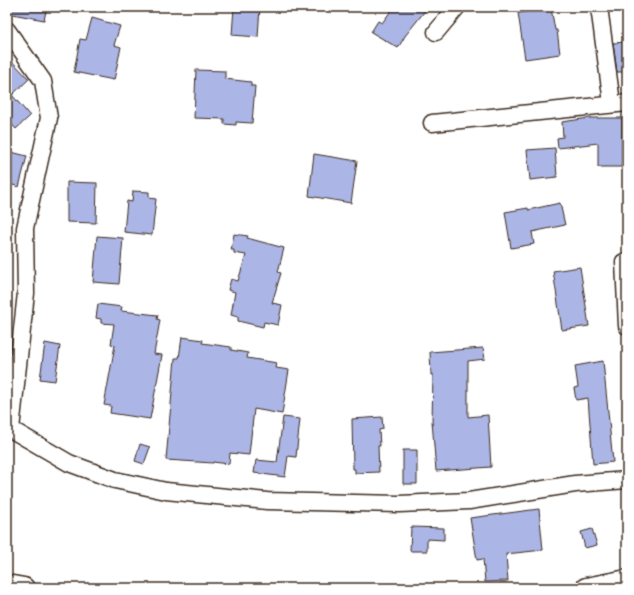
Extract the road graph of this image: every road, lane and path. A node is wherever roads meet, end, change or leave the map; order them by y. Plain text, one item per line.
1 (457, 7) edge
2 (599, 7) edge
3 (7, 30) edge
4 (436, 32) dead end
5 (620, 103) edge
6 (432, 123) dead end
7 (627, 261) edge
8 (627, 326) edge
9 (9, 428) edge
10 (627, 480) edge
11 (627, 580) edge
12 (7, 585) edge
13 (24, 588) edge
14 (586, 588) edge

1 - 4 street
2 - 5 street
3 - 9 street
5 - 6 street
7 - 8 street
9 - 10 street
11 - 14 main road
12 - 13 main road

